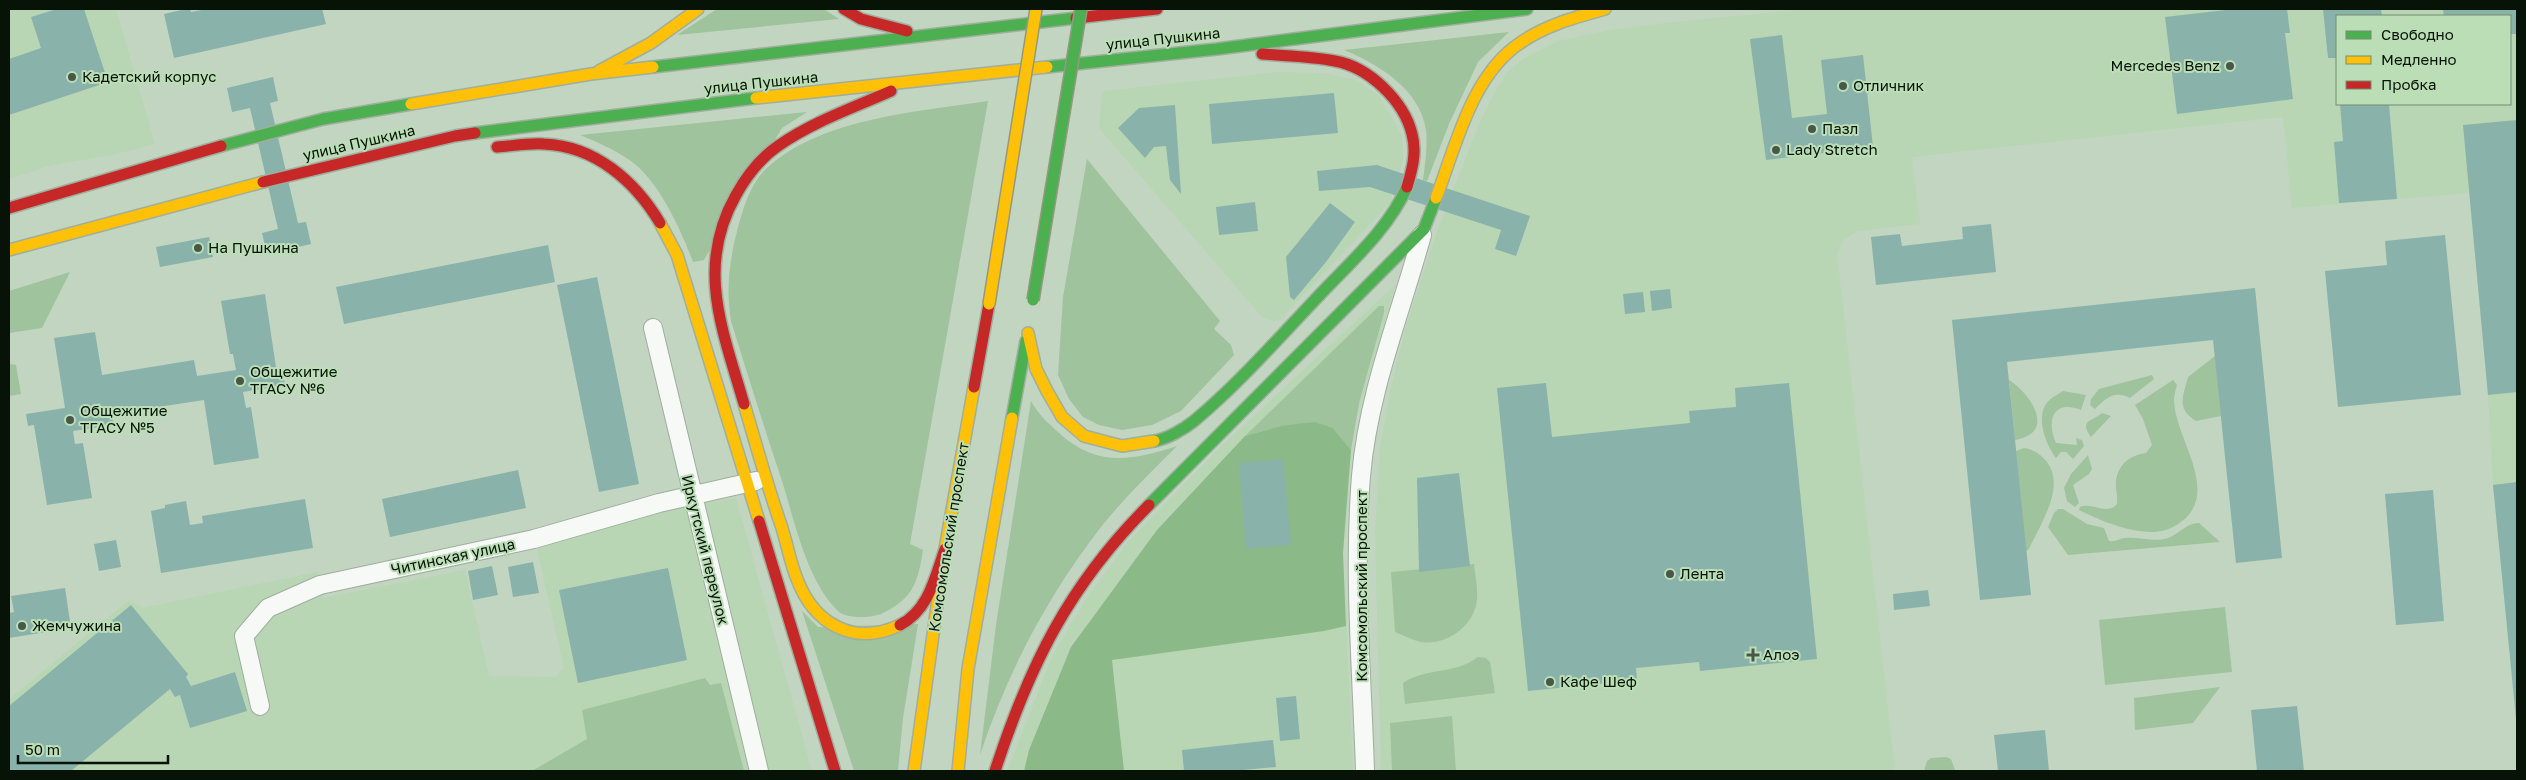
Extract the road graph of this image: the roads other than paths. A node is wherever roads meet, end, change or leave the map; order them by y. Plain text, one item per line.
1 (698, 9) edge
2 (844, 9) edge
3 (1036, 9) edge
4 (1081, 9) edge
5 (1157, 9) edge
6 (1527, 9) edge
7 (1605, 9) edge
8 (923, 35) junction
9 (1217, 49) junction
10 (591, 74) junction
11 (913, 81) junction
12 (487, 148) dead end
13 (439, 153) dead end
14 (334, 164) junction
15 (9, 208) edge
16 (1424, 229) junction
17 (9, 250) edge
18 (1032, 304) dead end
19 (654, 328) dead end
20 (765, 479) junction
21 (746, 483) junction
22 (692, 495) junction
23 (945, 549) junction
24 (260, 706) dead end
25 (759, 771) edge
26 (835, 771) edge
27 (914, 771) edge
28 (958, 771) edge
29 (994, 771) edge
30 (1366, 771) edge

1 - 10 main road
2 - 8 main road
3 - 23 main road, Комсомольский проспект, bridge
4 - 18 main road, bridge
5 - 8 main road, улица Пушкина
6 - 9 main road, улица Пушкина
7 - 16 main road
8 - 10 main road, улица Пушкина
9 - 11 main road, улица Пушкина
9 - 28 main road
10 - 15 main road, улица Пушкина
11 - 14 main road, улица Пушкина
11 - 20 main road
12 - 21 main road
13 - 14 main road
14 - 17 main road, улица Пушкина
16 - 29 main road
16 - 30 street, Комсомольский проспект
19 - 22 street, Иркутский переулок
20 - 21 street, Читинская улица
20 - 23 main road
21 - 22 street, Читинская улица
21 - 26 main road
22 - 24 street, Читинская улица
22 - 25 street, Иркутский переулок
23 - 27 main road, Комсомольский проспект

